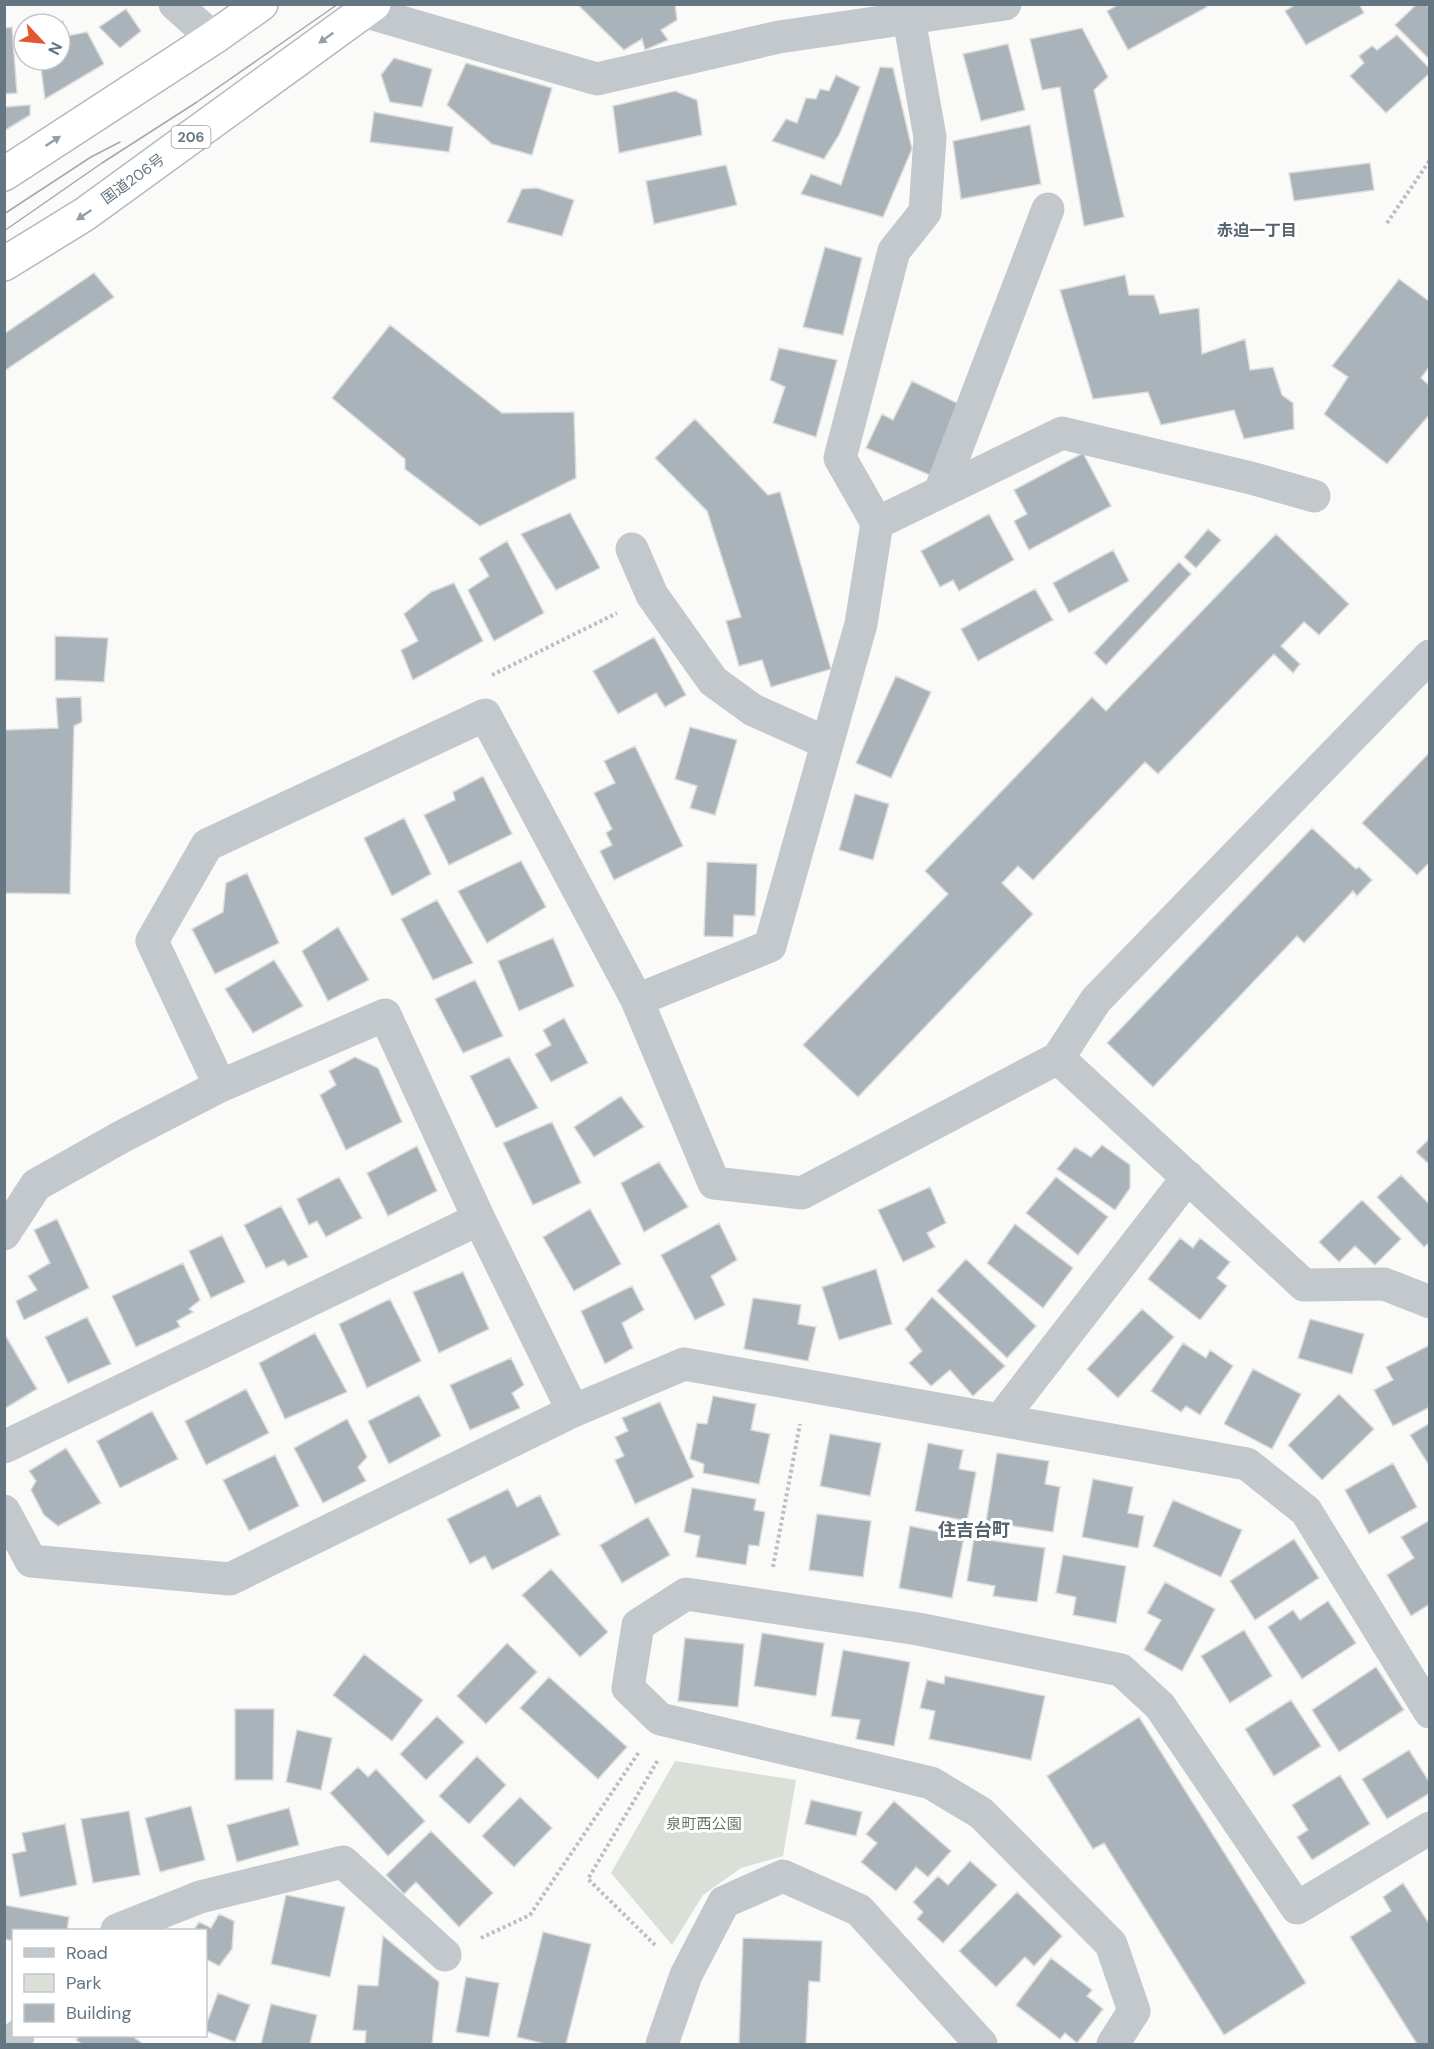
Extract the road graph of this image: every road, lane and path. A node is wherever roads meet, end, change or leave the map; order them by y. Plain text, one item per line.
1 (175, 4) edge
2 (261, 4) edge
3 (1005, 4) edge
4 (369, 8) edge
5 (909, 19) junction
6 (213, 38) junction
7 (1430, 160) edge
8 (12, 164) edge
9 (1048, 209) dead end
10 (1387, 223) dead end
11 (4, 264) edge
12 (940, 492) junction
13 (1314, 496) dead end
14 (877, 523) junction
15 (632, 549) dead end
16 (652, 595) junction
17 (1430, 656) edge
18 (487, 677) dead end
19 (827, 744) junction
20 (637, 1000) junction
21 (1058, 1058) junction
22 (220, 1086) junction
23 (1188, 1177) junction
24 (479, 1218) junction
25 (4, 1234) edge
26 (1430, 1302) edge
27 (808, 1386) junction
28 (573, 1411) junction
29 (1000, 1420) junction
30 (4, 1447) edge
31 (4, 1511) edge
32 (765, 1606) junction
33 (1430, 1712) edge
34 (670, 1721) junction
35 (1430, 1828) edge
36 (120, 1929) edge
37 (445, 1955) joint
38 (686, 1975) junction
39 (662, 2044) edge
40 (981, 2044) edge
41 (1113, 2044) edge

1 - 6 street
2 - 6 highway
3 - 5 street
4 - 5 street
4 -> 11 highway, 国道206号 / 206
5 - 14 street
8 -> 6 highway
7 - 10 path
9 - 12 street
12 - 13 street
12 - 14 street
14 - 19 street
15 - 16 street
16 - 18 path
16 - 19 street
17 - 21 street
19 - 20 street
20 - 21 street
20 - 22 street
21 - 23 street
22 - 24 street
22 - 25 street
23 - 26 street
23 - 29 street
24 - 28 street
24 - 30 street
27 - 28 street
27 - 29 street
27 - 32 path
28 - 31 street
29 - 33 street
32 - 34 street
32 - 35 street
34 - 37 path
34 - 38 path
34 - 41 street
36 - 37 street
38 - 39 street
38 - 40 street

